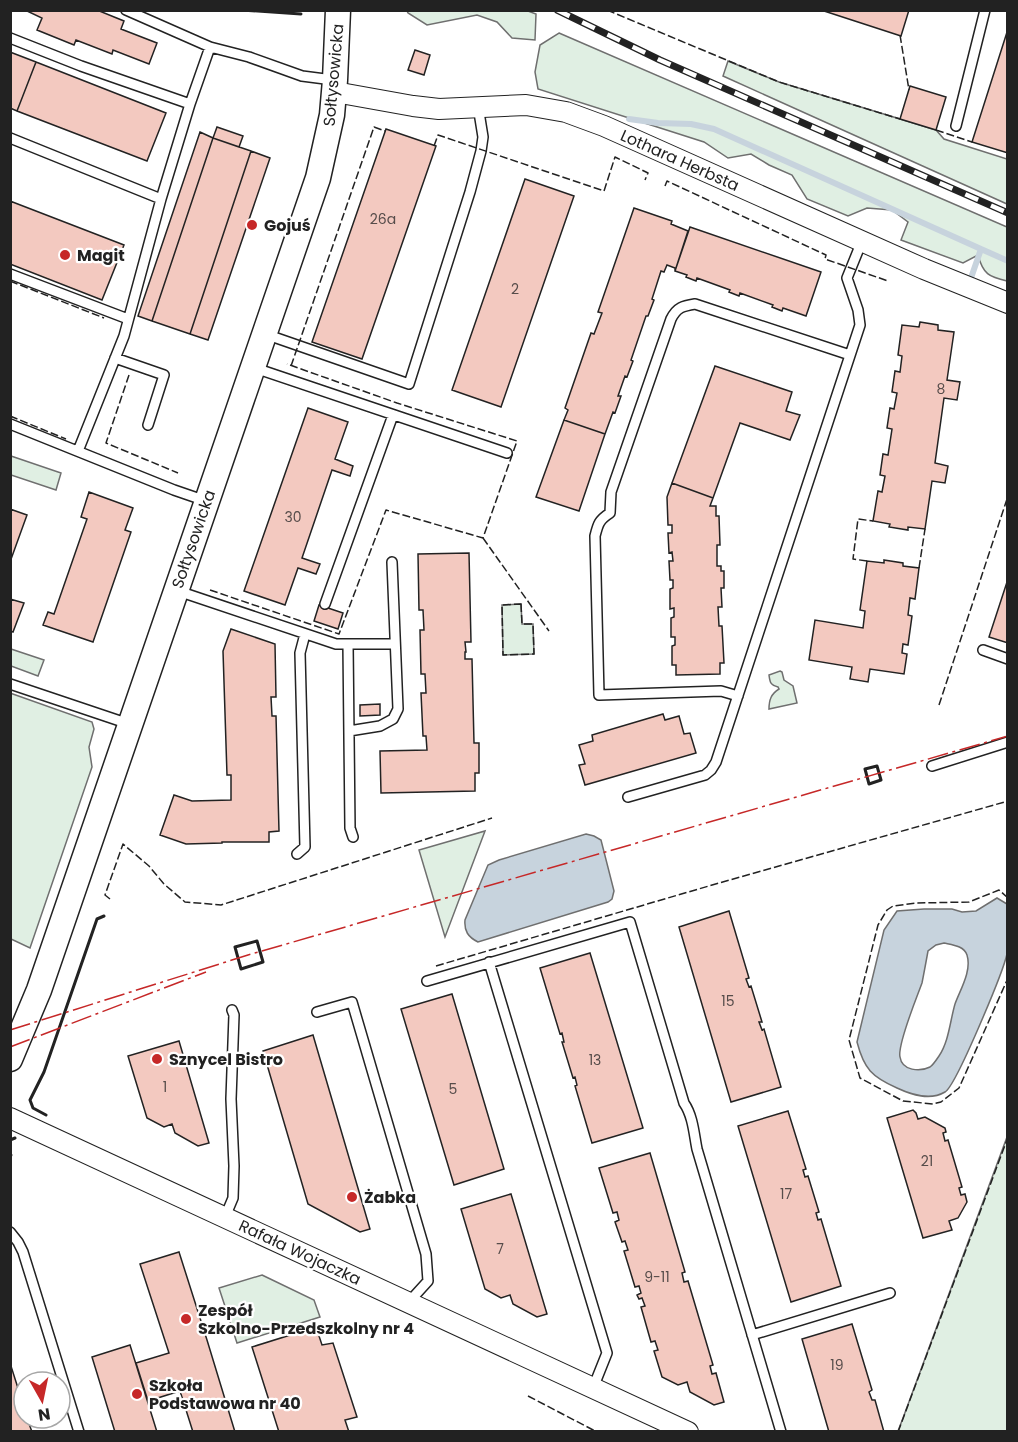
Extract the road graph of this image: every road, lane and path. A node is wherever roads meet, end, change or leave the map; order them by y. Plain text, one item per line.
1 (126, 10) edge
2 (338, 10) edge
3 (985, 10) edge
4 (10, 38) edge
5 (210, 47) junction
6 (335, 86) junction
7 (190, 104) junction
8 (478, 106) junction
9 (956, 126) dead end
10 (10, 138) edge
11 (161, 199) junction
12 (862, 241) junction
13 (10, 274) edge
14 (1008, 303) edge
15 (128, 319) junction
16 (264, 334) junction
17 (850, 355) junction
18 (115, 358) junction
19 (252, 367) junction
20 (393, 415) junction
21 (10, 424) edge
22 (148, 425) dead end
23 (78, 452) junction
24 (507, 453) dead end
25 (206, 501) junction
26 (392, 562) dead end
27 (176, 590) junction
28 (325, 604) dead end
29 (305, 634) junction
30 (348, 644) junction
31 (394, 644) junction
32 (983, 650) dead end
33 (1008, 659) edge
34 (10, 684) edge
35 (738, 696) junction
36 (129, 724) junction
37 (349, 731) junction
38 (1008, 742) edge
39 (932, 766) dead end
40 (628, 797) dead end
41 (352, 837) dead end
42 (297, 854) dead end
43 (489, 962) junction
44 (427, 981) dead end
45 (232, 1010) dead end
46 (317, 1012) dead end
47 (10, 1059) edge
48 (10, 1118) edge
49 (225, 1217) junction
50 (10, 1232) edge
51 (890, 1293) dead end
52 (408, 1303) junction
53 (752, 1335) junction
54 (593, 1388) junction
55 (79, 1431) edge
56 (688, 1431) edge
57 (781, 1431) edge

1 - 5 lane
2 - 6 street, Sołtysowicka
3 - 9 lane
4 - 7 lane
5 - 6 lane
5 - 7 lane
6 - 8 street, Lothara Herbsta
6 - 16 street, Sołtysowicka
7 - 11 lane
8 - 12 street, Lothara Herbsta
8 - 16 lane
10 - 11 lane
11 - 15 lane
12 - 14 street, Lothara Herbsta
12 - 17 lane
13 - 15 lane
15 - 18 lane
16 - 19 street, Sołtysowicka
17 - 35 lane
17 - 35 lane
18 - 22 lane
18 - 23 lane
19 - 20 lane
19 - 25 street, Sołtysowicka
20 - 24 lane
20 - 28 lane
21 - 23 lane
23 - 25 lane
25 - 27 street, Sołtysowicka
26 - 31 lane
27 - 29 lane
27 - 36 street, Sołtysowicka
29 - 30 lane
29 - 42 lane
30 - 31 lane
30 - 37 lane
31 - 37 lane
32 - 33 lane
34 - 36 lane
35 - 40 lane
36 - 47 street, Sołtysowicka
37 - 41 lane
38 - 39 lane
43 - 44 lane
43 - 53 lane
43 - 54 lane
45 - 49 lane
46 - 52 lane
48 - 49 street, Rafała Wojaczka
49 - 52 street, Rafała Wojaczka
50 - 55 lane
51 - 53 lane
52 - 54 street, Rafała Wojaczka
53 - 57 lane
54 - 56 street, Rafała Wojaczka

